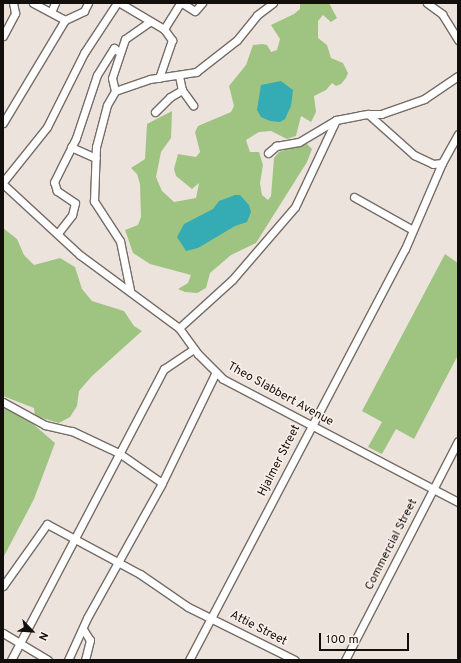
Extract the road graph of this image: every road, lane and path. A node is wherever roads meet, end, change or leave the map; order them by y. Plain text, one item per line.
1 (5, 3) edge
2 (33, 3) edge
3 (55, 3) edge
4 (88, 3) edge
5 (118, 3) edge
6 (181, 3) edge
7 (202, 3) edge
8 (273, 3) edge
9 (427, 3) edge
10 (13, 5) edge
11 (50, 12) junction
12 (65, 20) junction
13 (149, 22) junction
14 (164, 29) junction
15 (3, 36) edge
16 (458, 40) edge
17 (119, 52) junction
18 (179, 76) junction
19 (458, 76) edge
20 (159, 78) junction
21 (182, 90) junction
22 (115, 91) junction
23 (193, 105) dead end
24 (155, 112) dead end
25 (368, 114) junction
26 (336, 120) junction
27 (3, 123) edge
28 (458, 134) edge
29 (71, 147) junction
30 (268, 153) dead end
31 (96, 158) junction
32 (442, 163) junction
33 (3, 183) edge
34 (354, 197) dead end
35 (410, 229) junction
36 (58, 233) junction
37 (130, 290) junction
38 (179, 328) junction
39 (194, 349) junction
40 (216, 372) junction
41 (3, 402) edge
42 (310, 426) junction
43 (458, 441) edge
44 (119, 453) junction
45 (162, 483) junction
46 (433, 489) junction
47 (458, 502) edge
48 (77, 538) junction
49 (120, 563) junction
50 (3, 586) edge
51 (212, 617) junction
52 (83, 629) junction
53 (3, 633) edge
54 (20, 643) junction
55 (11, 660) edge
56 (48, 660) edge
57 (68, 660) edge
58 (85, 660) edge
59 (189, 660) edge
60 (295, 660) edge
61 (345, 660) edge

1 - 10 street
2 - 11 street
3 - 11 street
4 - 12 street
5 - 13 street
5 - 33 street
6 - 7 street
6 - 14 street
8 - 18 street
9 - 16 street
10 - 15 street
11 - 12 street
12 - 27 street
13 - 14 street
13 - 17 street
14 - 20 street
17 - 22 street
17 - 29 street
18 - 20 street
18 - 21 street
19 - 25 street
20 - 22 street
21 - 23 street
21 - 24 street
22 - 31 street
25 - 26 street
25 - 32 street
26 - 30 street
26 - 38 street
28 - 32 street, Hjalmer Street
29 - 31 street
29 - 36 street
31 - 37 street
32 - 35 street, Hjalmer Street
33 - 36 street, Theo Slabbert Avenue
34 - 35 street
35 - 42 street, Hjalmer Street
36 - 37 street, Theo Slabbert Avenue
37 - 38 street, Theo Slabbert Avenue
38 - 39 street, Theo Slabbert Avenue
39 - 40 street, Theo Slabbert Avenue
39 - 44 street
40 - 42 street, Theo Slabbert Avenue
40 - 45 street
41 - 44 street
42 - 46 street, Theo Slabbert Avenue
42 - 51 street, Hjalmer Street
43 - 46 street, Commercial Street
44 - 45 street
44 - 48 street
45 - 49 street
46 - 47 street, Theo Slabbert Avenue
46 - 61 street, Commercial Street
48 - 49 street, Attie Street
48 - 50 street, Attie Street
48 - 54 street
49 - 51 street, Attie Street
49 - 52 street
51 - 59 street, Hjalmer Street
51 - 60 street, Attie Street
52 - 57 street
52 - 58 street
53 - 54 street
54 - 55 street
54 - 56 street

